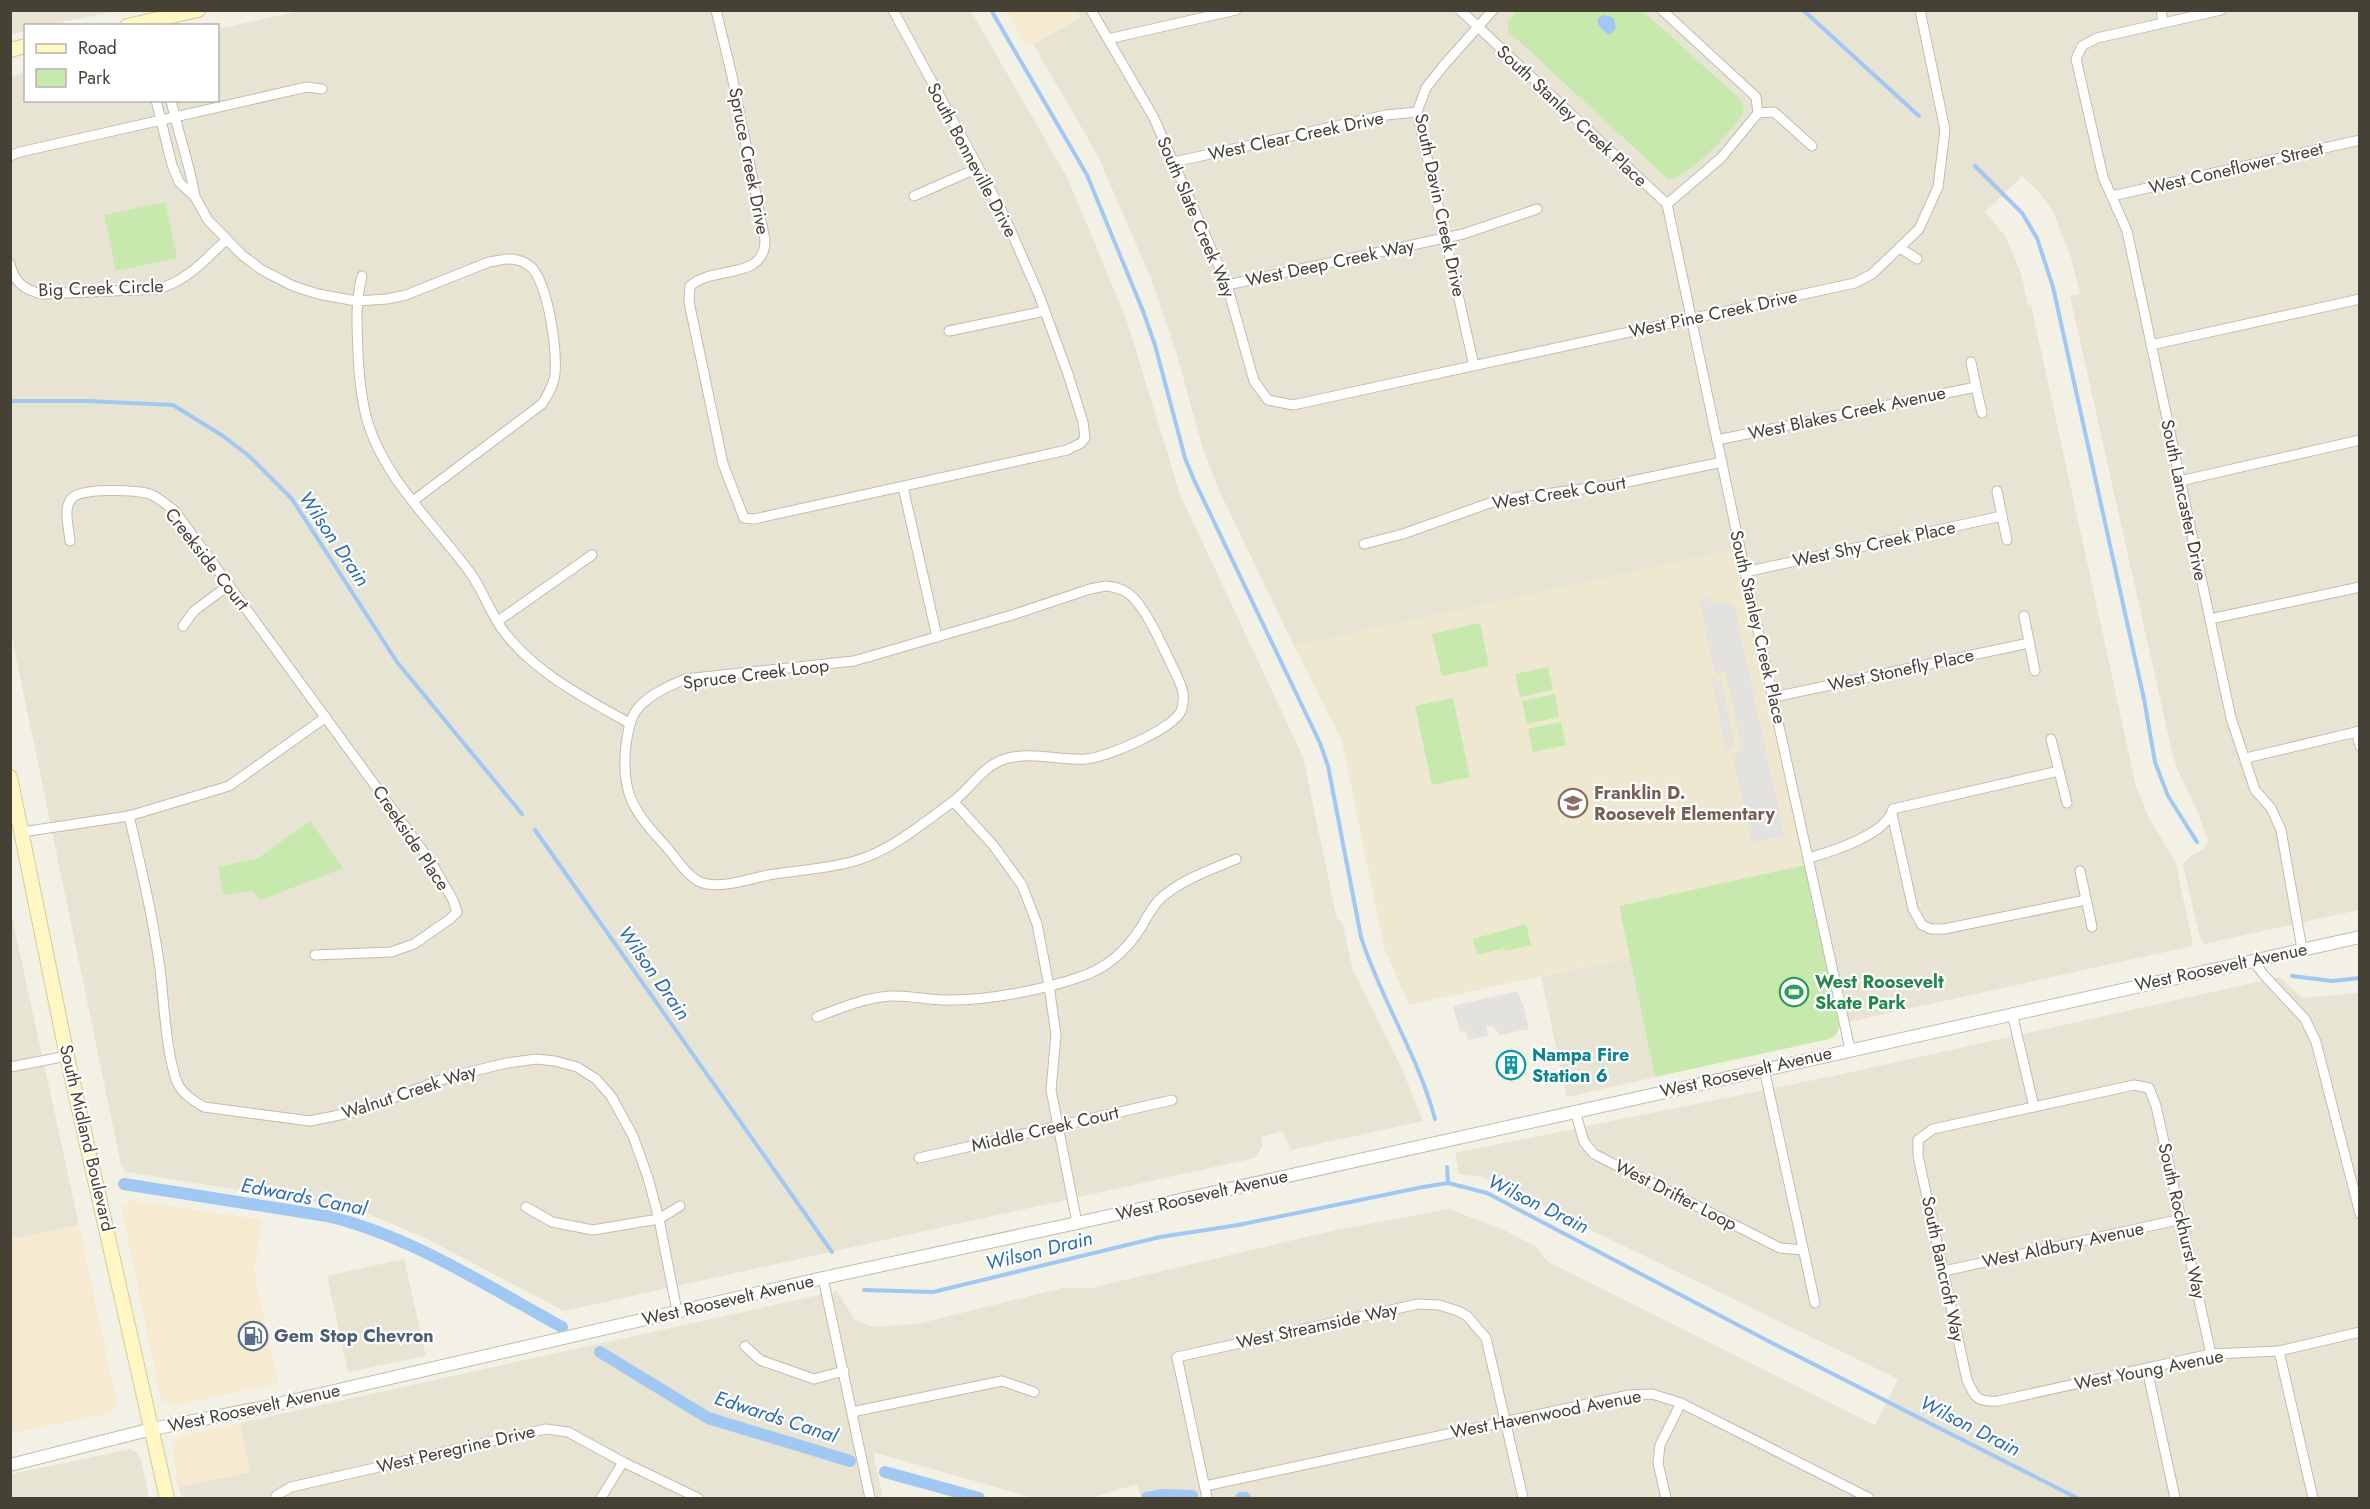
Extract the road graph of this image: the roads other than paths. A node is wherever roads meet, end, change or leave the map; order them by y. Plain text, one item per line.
1 (716, 10) edge
2 (893, 10) edge
3 (1091, 10) edge
4 (1236, 10) edge
5 (1460, 10) edge
6 (1493, 10) edge
7 (1662, 10) edge
8 (1920, 10) edge
9 (2161, 10) edge
10 (2221, 10) edge
11 (194, 11) edge
12 (154, 23) edge
13 (2163, 23) junction
14 (1477, 27) junction
15 (1108, 39) junction
16 (321, 88) dead end
17 (156, 102) edge
18 (171, 102) edge
19 (1418, 111) junction
20 (1758, 113) junction
21 (175, 117) junction
22 (160, 121) junction
23 (2360, 140) edge
24 (1812, 146) dead end
25 (10, 156) edge
26 (1174, 162) junction
27 (978, 168) junction
28 (914, 196) dead end
29 (2112, 196) junction
30 (195, 197) junction
31 (1667, 204) junction
32 (1537, 209) dead end
33 (1446, 238) junction
34 (226, 240) junction
35 (1900, 248) junction
36 (1917, 260) dead end
37 (10, 264) edge
38 (362, 276) dead end
39 (1227, 285) junction
40 (2360, 299) edge
41 (356, 301) junction
42 (1045, 311) junction
43 (1692, 318) junction
44 (949, 331) dead end
45 (2151, 345) junction
46 (1971, 362) dead end
47 (1474, 366) junction
48 (1976, 387) junction
49 (1268, 400) joint
50 (1982, 413) dead end
51 (1717, 440) junction
52 (2360, 440) edge
53 (1722, 462) junction
54 (2180, 480) junction
55 (903, 487) junction
56 (1997, 491) dead end
57 (413, 501) junction
58 (2002, 516) junction
59 (2007, 540) dead end
60 (70, 541) dead end
61 (1364, 544) dead end
62 (592, 555) dead end
63 (1745, 572) junction
64 (229, 585) junction
65 (2360, 587) edge
66 (2024, 616) dead end
67 (2210, 619) junction
68 (498, 621) junction
69 (183, 626) dead end
70 (937, 637) junction
71 (2029, 643) junction
72 (2035, 670) dead end
73 (291, 671) joint
74 (1774, 697) junction
75 (326, 717) junction
76 (629, 723) junction
77 (2358, 731) edge
78 (2051, 739) dead end
79 (2360, 746) edge
80 (2246, 758) junction
81 (2059, 771) junction
82 (10, 777) edge
83 (953, 801) junction
84 (2067, 803) dead end
85 (1892, 814) junction
86 (129, 816) junction
87 (22, 832) junction
88 (1809, 858) junction
89 (1236, 859) dead end
90 (2080, 871) dead end
91 (2086, 900) junction
92 (2092, 927) dead end
93 (2360, 937) edge
94 (2302, 949) junction
95 (315, 956) dead end
96 (2253, 960) junction
97 (1049, 986) junction
98 (2012, 1013) junction
99 (817, 1017) dead end
100 (1850, 1049) junction
101 (68, 1056) junction
102 (10, 1067) edge
103 (1764, 1069) junction
104 (1172, 1100) dead end
105 (2034, 1107) junction
106 (1575, 1111) junction
107 (1057, 1126) junction
108 (919, 1158) dead end
109 (680, 1206) dead end
110 (526, 1207) dead end
111 (2360, 1214) edge
112 (659, 1218) junction
113 (2182, 1219) junction
114 (1077, 1223) junction
115 (1803, 1250) junction
116 (1944, 1270) junction
117 (823, 1278) junction
118 (1815, 1303) dead end
119 (677, 1311) junction
120 (2360, 1332) edge
121 (745, 1346) dead end
122 (2279, 1351) junction
123 (2211, 1354) junction
124 (2146, 1369) junction
125 (844, 1371) junction
126 (1034, 1392) dead end
127 (1975, 1396) joint
128 (1681, 1403) junction
129 (852, 1412) junction
130 (1505, 1421) junction
131 (152, 1429) junction
132 (623, 1462) junction
133 (10, 1465) edge
134 (1205, 1486) junction
135 (167, 1498) edge
136 (275, 1498) edge
137 (601, 1498) edge
138 (698, 1498) edge
139 (870, 1498) edge
140 (1208, 1498) edge
141 (1523, 1498) edge
142 (1666, 1498) edge
143 (1869, 1498) edge
144 (2175, 1498) edge
145 (2313, 1498) edge

1 - 55 street, Spruce Creek Drive
2 - 27 street, South Bonneville Drive
3 - 15 street, South Slate Creek Way
4 - 15 street
5 - 14 street, South Stanley Creek Place
6 - 14 street
7 - 20 street
8 - 35 street, West Pine Creek Drive
9 - 13 street
10 - 13 street
11 - 12 main road
13 - 29 street, South Lancaster Drive
14 - 19 street, South Davin Creek Drive
14 - 31 street, South Stanley Creek Place
15 - 26 street, South Slate Creek Way
16 - 21 street
17 - 22 street
18 - 21 street
19 - 26 street, West Clear Creek Drive
19 - 33 street, South Davin Creek Drive
20 - 24 street
20 - 31 street
21 - 22 street
21 - 30 street
22 - 25 street
22 - 30 street
23 - 29 street, West Coneflower Street
26 - 39 street, South Slate Creek Way
27 - 28 street
27 - 42 street, South Bonneville Drive
29 - 45 street, South Lancaster Drive
30 - 34 street
31 - 43 street, South Stanley Creek Place
32 - 33 street, West Deep Creek Way
33 - 39 street, West Deep Creek Way
33 - 47 street, South Davin Creek Drive
34 - 37 street, Big Creek Circle
34 - 41 street
35 - 36 street
35 - 43 street, West Pine Creek Drive
38 - 41 street
39 - 49 street, South Slate Creek Way
40 - 45 street
41 - 57 street
41 - 57 street
42 - 44 street
42 - 55 street, South Bonneville Drive
43 - 47 street, West Pine Creek Drive
43 - 51 street, South Stanley Creek Place
45 - 54 street, South Lancaster Drive
46 - 48 street
47 - 49 street, West Pine Creek Drive
48 - 50 street
48 - 51 street, West Blakes Creek Avenue
51 - 53 street, South Stanley Creek Place
52 - 54 street
53 - 61 street, West Creek Court
53 - 63 street, South Stanley Creek Place
54 - 67 street, South Lancaster Drive
55 - 70 street
56 - 58 street
57 - 68 street
58 - 59 street
58 - 63 street, West Shy Creek Place
60 - 64 street, Creekside Court
62 - 68 street
63 - 74 street, South Stanley Creek Place
64 - 69 street
64 - 73 street, Creekside Court
65 - 67 street
66 - 71 street
67 - 80 street, South Lancaster Drive
68 - 76 street
70 - 76 street, Spruce Creek Loop
70 - 83 street, Spruce Creek Loop
71 - 72 street
71 - 74 street, West Stonefly Place
73 - 75 street, Creekside Place
74 - 88 street, South Stanley Creek Place
75 - 86 street
75 - 95 street, Creekside Place
76 - 83 street, Spruce Creek Loop
77 - 79 street
77 - 80 street
78 - 81 street
80 - 94 street, South Lancaster Drive
81 - 84 street
81 - 85 street
82 - 87 main road, South Midland Boulevard
83 - 97 street
85 - 88 street
85 - 91 street
86 - 87 street
86 - 112 street, Walnut Creek Way
87 - 101 main road, South Midland Boulevard
88 - 100 street, South Stanley Creek Place
89 - 97 street
90 - 91 street
91 - 92 street
93 - 94 street, West Roosevelt Avenue
94 - 96 street, West Roosevelt Avenue
96 - 98 street, West Roosevelt Avenue
96 - 111 street
97 - 99 street
97 - 107 street
98 - 100 street, West Roosevelt Avenue
98 - 105 street
100 - 103 street, West Roosevelt Avenue
101 - 102 street
101 - 131 main road, South Midland Boulevard
103 - 106 street, West Roosevelt Avenue
103 - 115 street
104 - 107 street, Middle Creek Court
105 - 113 street, South Rockhurst Way
105 - 116 street, South Bancroft Way
106 - 114 street, West Roosevelt Avenue
106 - 115 street, West Drifter Loop
107 - 108 street, Middle Creek Court
107 - 114 street
109 - 112 street
110 - 112 street
112 - 119 street, Walnut Creek Way
113 - 116 street, West Aldbury Avenue
113 - 123 street, South Rockhurst Way
114 - 117 street, West Roosevelt Avenue
115 - 118 street
116 - 127 street, South Bancroft Way
117 - 119 street, West Roosevelt Avenue
117 - 125 street
119 - 131 street, West Roosevelt Avenue
120 - 122 street, West Young Avenue
121 - 125 street
122 - 123 street, West Young Avenue
122 - 145 street
123 - 124 street, West Young Avenue
124 - 127 street, West Young Avenue
124 - 144 street
125 - 129 street
126 - 129 street
128 - 130 street, West Havenwood Avenue
128 - 142 street
128 - 143 street, West Havenwood Avenue
129 - 139 street
130 - 134 street, West Havenwood Avenue
130 - 134 street, West Streamside Way
130 - 141 street
131 - 133 street, West Roosevelt Avenue
131 - 135 main road, South Midland Boulevard
132 - 136 street, West Peregrine Drive
132 - 137 street
132 - 138 street, West Peregrine Drive
134 - 140 street

